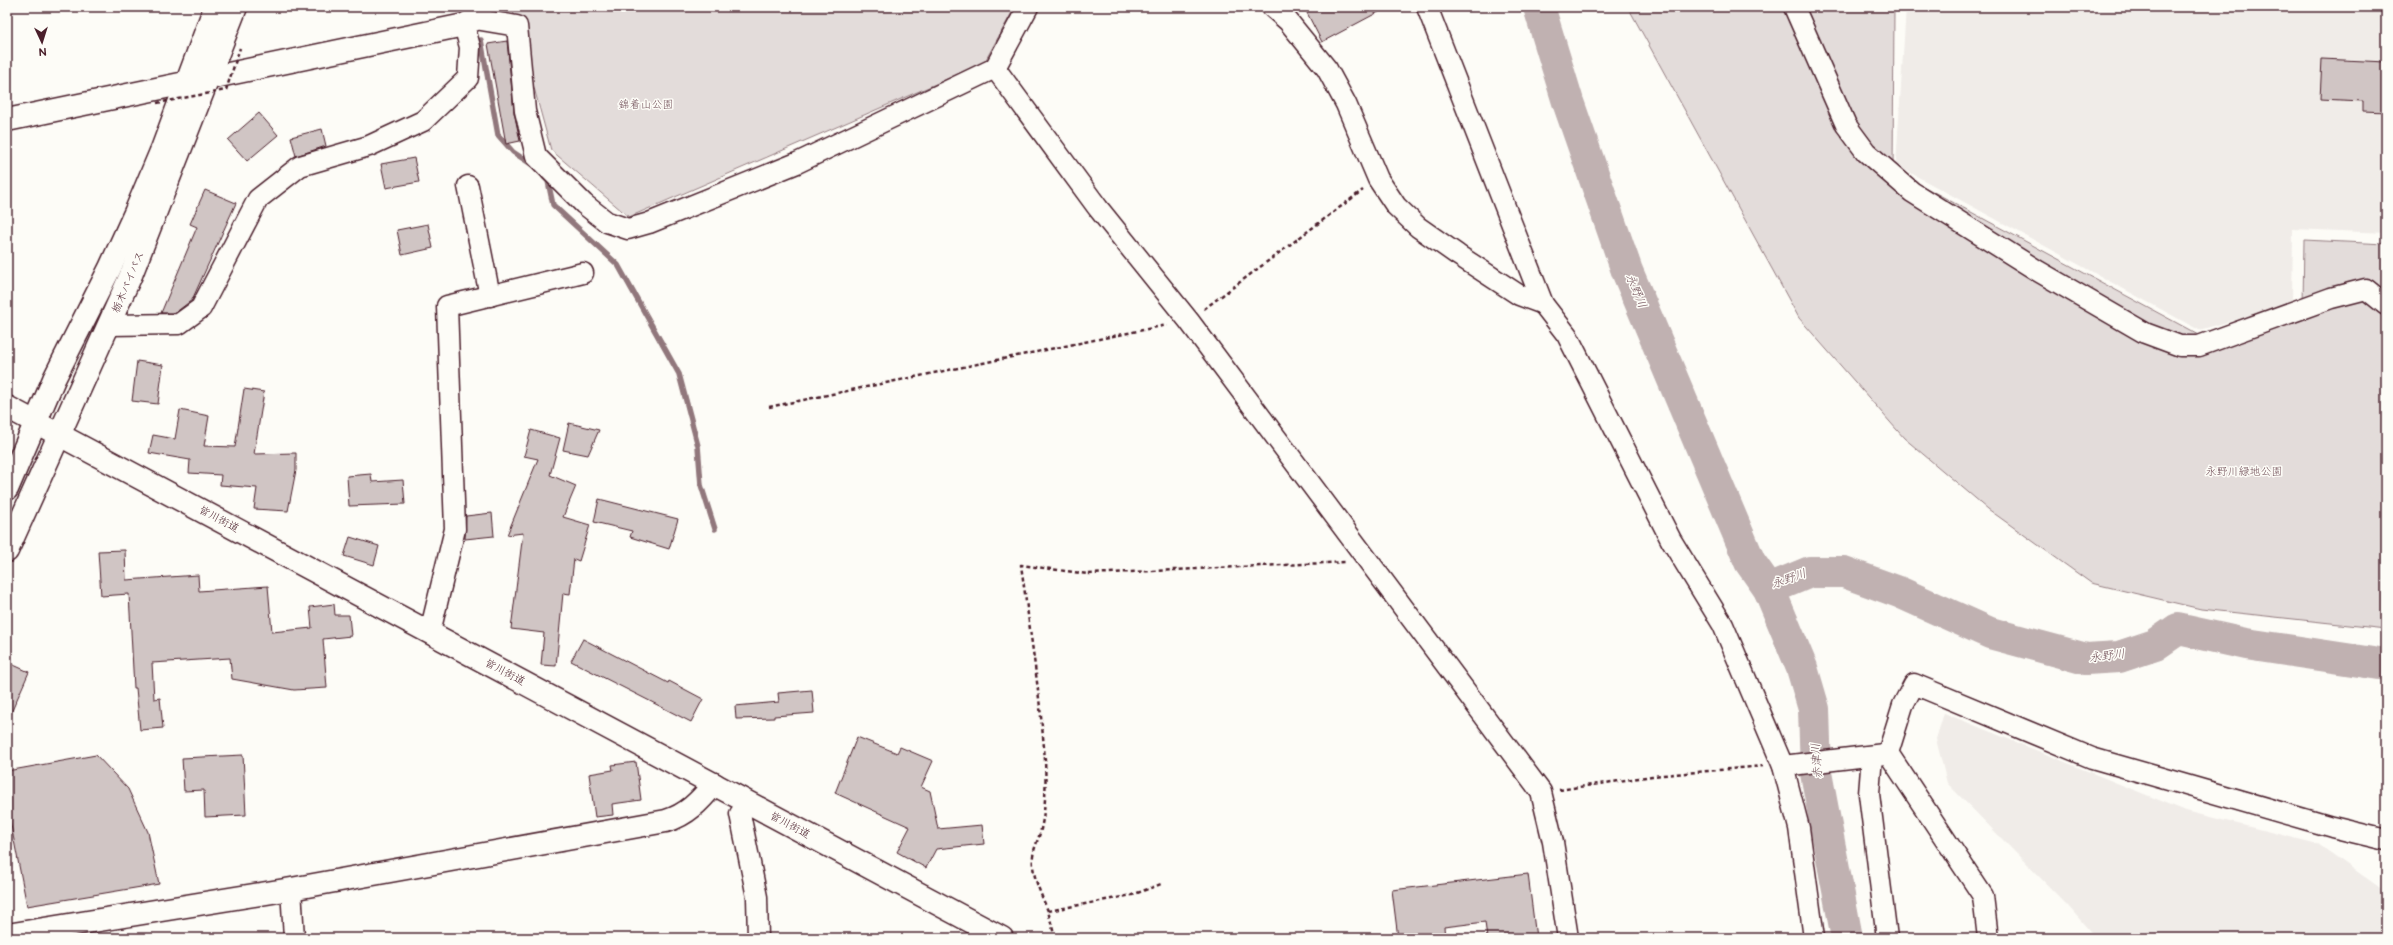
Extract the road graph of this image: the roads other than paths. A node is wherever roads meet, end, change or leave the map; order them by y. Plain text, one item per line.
1 (215, 7) edge
2 (236, 7) edge
3 (1028, 7) edge
4 (1272, 7) edge
5 (1427, 7) edge
6 (1794, 7) edge
7 (473, 17) edge
8 (996, 68) junction
9 (209, 78) junction
10 (186, 83) junction
11 (7, 120) edge
12 (468, 186) dead end
13 (583, 273) dead end
14 (490, 296) junction
15 (1543, 304) junction
16 (2386, 305) edge
17 (110, 325) junction
18 (7, 407) edge
19 (36, 422) junction
20 (60, 435) junction
21 (8, 486) edge
22 (7, 551) edge
23 (430, 632) junction
24 (1880, 755) junction
25 (1787, 766) junction
26 (714, 784) junction
27 (748, 803) junction
28 (2386, 840) edge
29 (291, 889) junction
30 (7, 935) edge
31 (294, 938) edge
32 (758, 938) edge
33 (1002, 938) edge
34 (1568, 938) edge
35 (1814, 938) edge
36 (1887, 938) edge
37 (1988, 938) edge

1 - 10 main road, 栃木バイパス
2 - 9 main road, 栃木バイパス
3 - 8 street
4 - 15 street
5 - 15 street
6 - 16 street
7 - 8 street
7 - 9 main road
7 - 17 street
8 - 34 street
9 - 10 main road
9 - 17 main road, 栃木バイパス
10 - 11 main road
10 - 19 main road, 栃木バイパス
12 - 14 street
13 - 14 street
14 - 23 street
15 - 25 street
17 - 20 main road, 栃木バイパス
18 - 19 main road, 皆川街道
19 - 20 main road, 皆川街道
19 - 21 main road, 栃木バイパス
20 - 22 main road, 栃木バイパス
20 - 23 main road, 皆川街道
23 - 26 main road, 皆川街道
24 - 25 street
24 - 28 street
24 - 36 street
24 - 37 street
25 - 35 street
26 - 27 main road, 皆川街道
26 - 29 main road
27 - 32 street
27 - 33 main road, 皆川街道
29 - 30 main road
29 - 31 street

